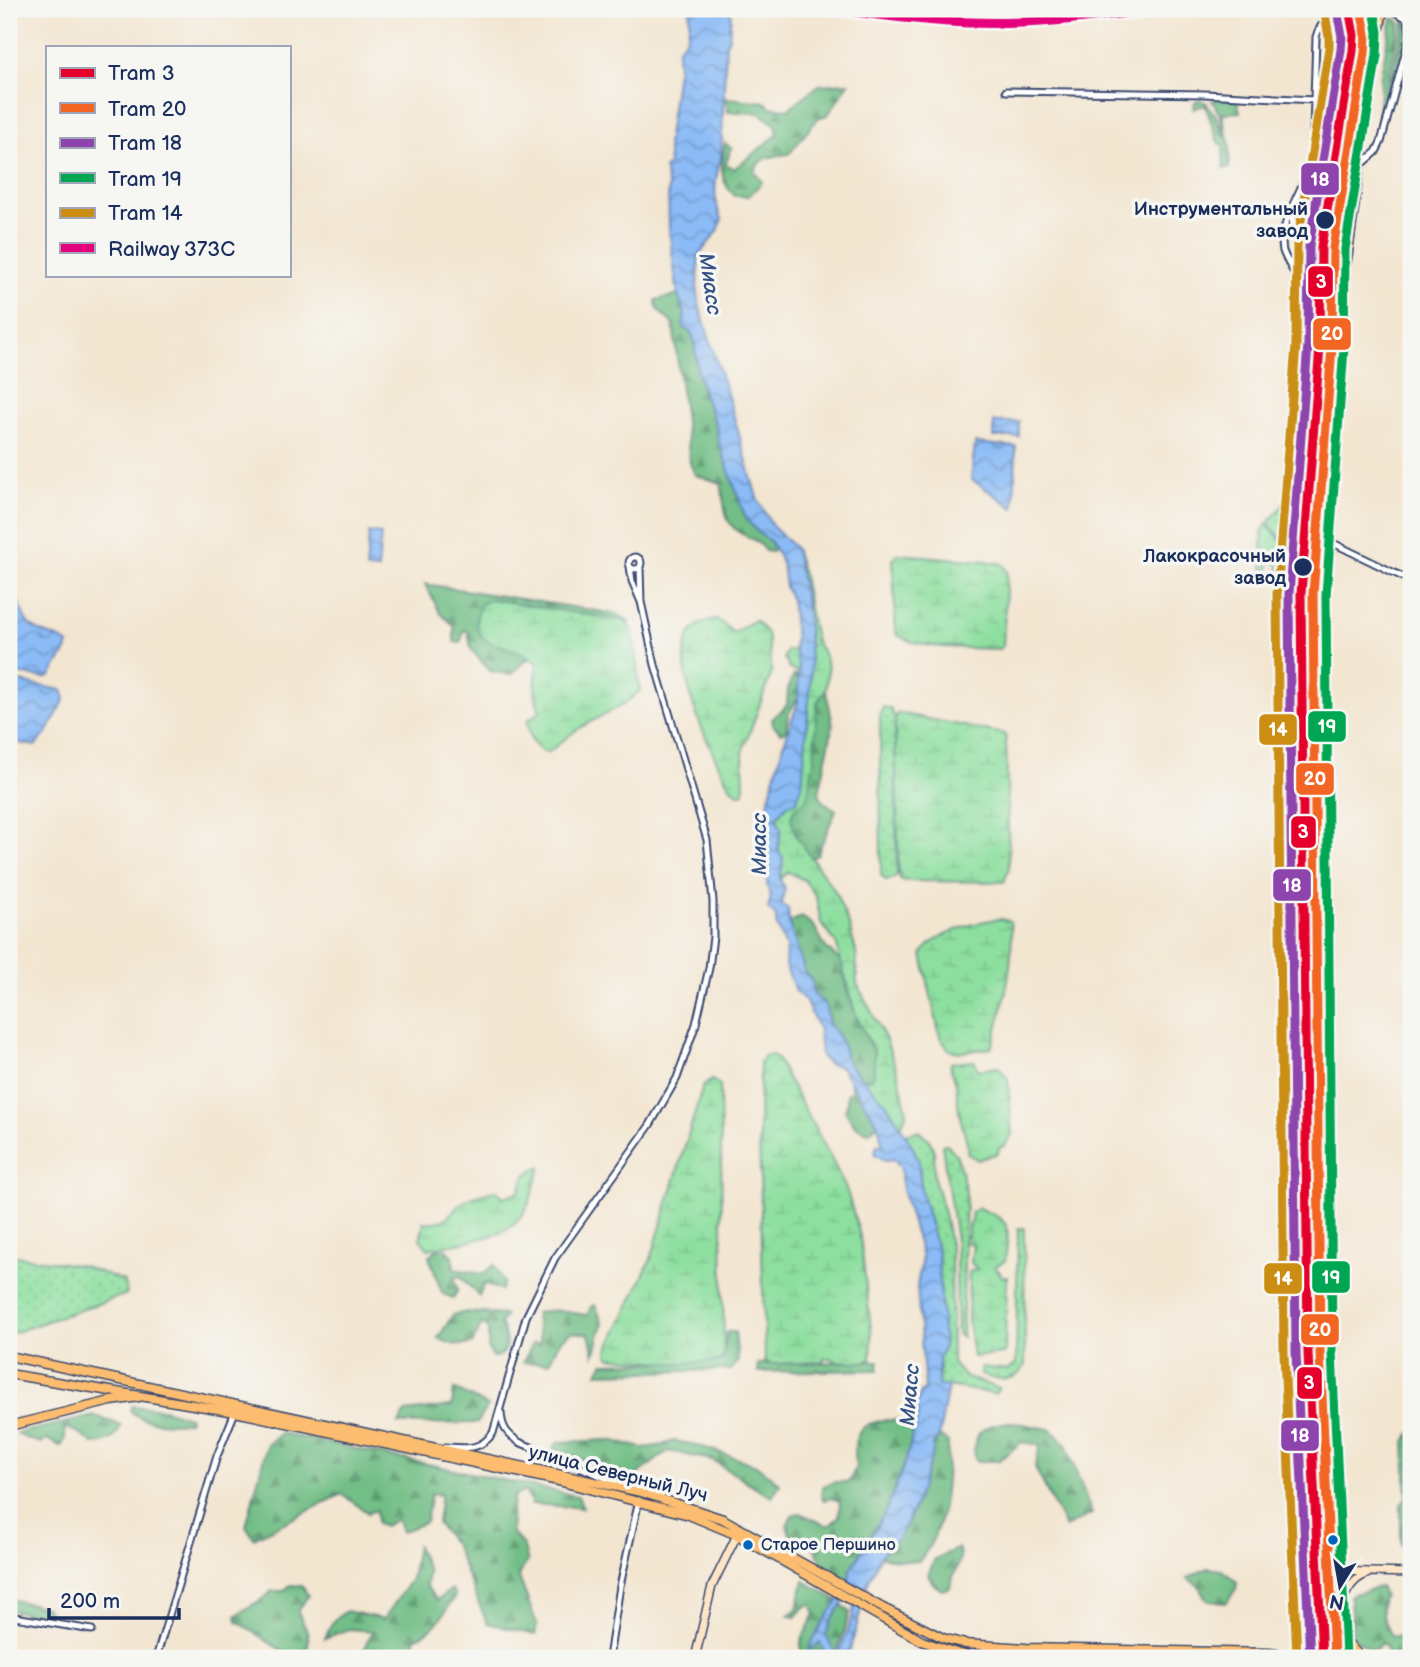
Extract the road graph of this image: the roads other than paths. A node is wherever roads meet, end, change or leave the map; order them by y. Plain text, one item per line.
1 (1342, 9) edge
2 (1353, 9) edge
3 (1368, 9) edge
4 (1383, 9) edge
5 (1396, 15) dead end
6 (1370, 65) junction
7 (1006, 91) dead end
8 (1314, 100) junction
9 (1360, 166) junction
10 (1298, 196) junction
11 (1316, 197) junction
12 (1291, 212) junction
13 (1283, 243) junction
14 (1300, 245) junction
15 (1313, 273) junction
16 (1298, 280) junction
17 (1311, 332) junction
18 (1317, 463) junction
19 (1308, 474) junction
20 (1315, 483) junction
21 (1314, 540) junction
22 (1411, 580) edge
23 (641, 602) junction
24 (9, 1356) edge
25 (40, 1364) junction
26 (9, 1374) edge
27 (37, 1378) junction
28 (146, 1395) junction
29 (500, 1409) junction
30 (235, 1412) junction
31 (9, 1426) edge
32 (429, 1446) junction
33 (640, 1496) junction
34 (737, 1535) junction
35 (1326, 1571) junction
36 (1375, 1572) junction
37 (1411, 1573) edge
38 (827, 1582) junction
39 (880, 1612) junction
40 (9, 1616) edge
41 (1337, 1621) junction
42 (92, 1630) dead end
43 (1328, 1655) edge
44 (1338, 1656) edge
45 (156, 1658) edge
46 (609, 1658) edge
47 (695, 1658) edge
48 (980, 1658) edge
49 (1315, 1658) edge
50 (1361, 1658) edge

1 - 11 main road, bridge
2 - 8 street
2 - 15 main road
3 - 6 main road, bridge
4 - 6 main road, bridge
5 - 9 street
6 - 9 main road
6 - 18 main road
7 - 8 street
8 - 10 street
9 - 21 main road
10 - 11 street
10 - 12 street
11 - 14 main road
12 - 13 street
12 - 14 street
13 - 14 street
13 - 16 street
14 - 15 street
14 - 16 main road
15 - 16 street
15 - 17 main road
16 - 17 main road
17 - 19 main road
18 - 19 main road
18 - 20 main road
19 - 20 main road
20 - 21 main road
21 - 22 street
21 - 35 main road
23 - 23 street
23 - 29 street
24 - 25 main road, улица Северный Луч
25 - 27 main road
25 - 32 main road, улица Северный Луч
26 - 27 main road, улица Северный Луч
27 - 28 main road, улица Северный Луч
28 - 30 main road, улица Северный Луч
28 - 31 main road
29 - 32 street
29 - 33 street
30 - 33 main road, улица Северный Луч
30 - 45 street
32 - 33 main road, улица Северный Луч
33 - 34 main road, улица Северный Луч
33 - 38 main road, улица Северный Луч
33 - 46 street
34 - 38 main road, улица Северный Луч
34 - 47 main road
35 - 36 main road
35 - 41 main road
35 - 43 main road
36 - 37 main road
36 - 41 main road
38 - 39 main road, улица Северный Луч
39 - 48 main road, улица Северный Луч
39 - 49 main road, улица Северный Луч
40 - 42 street
41 - 44 main road
41 - 50 main road

